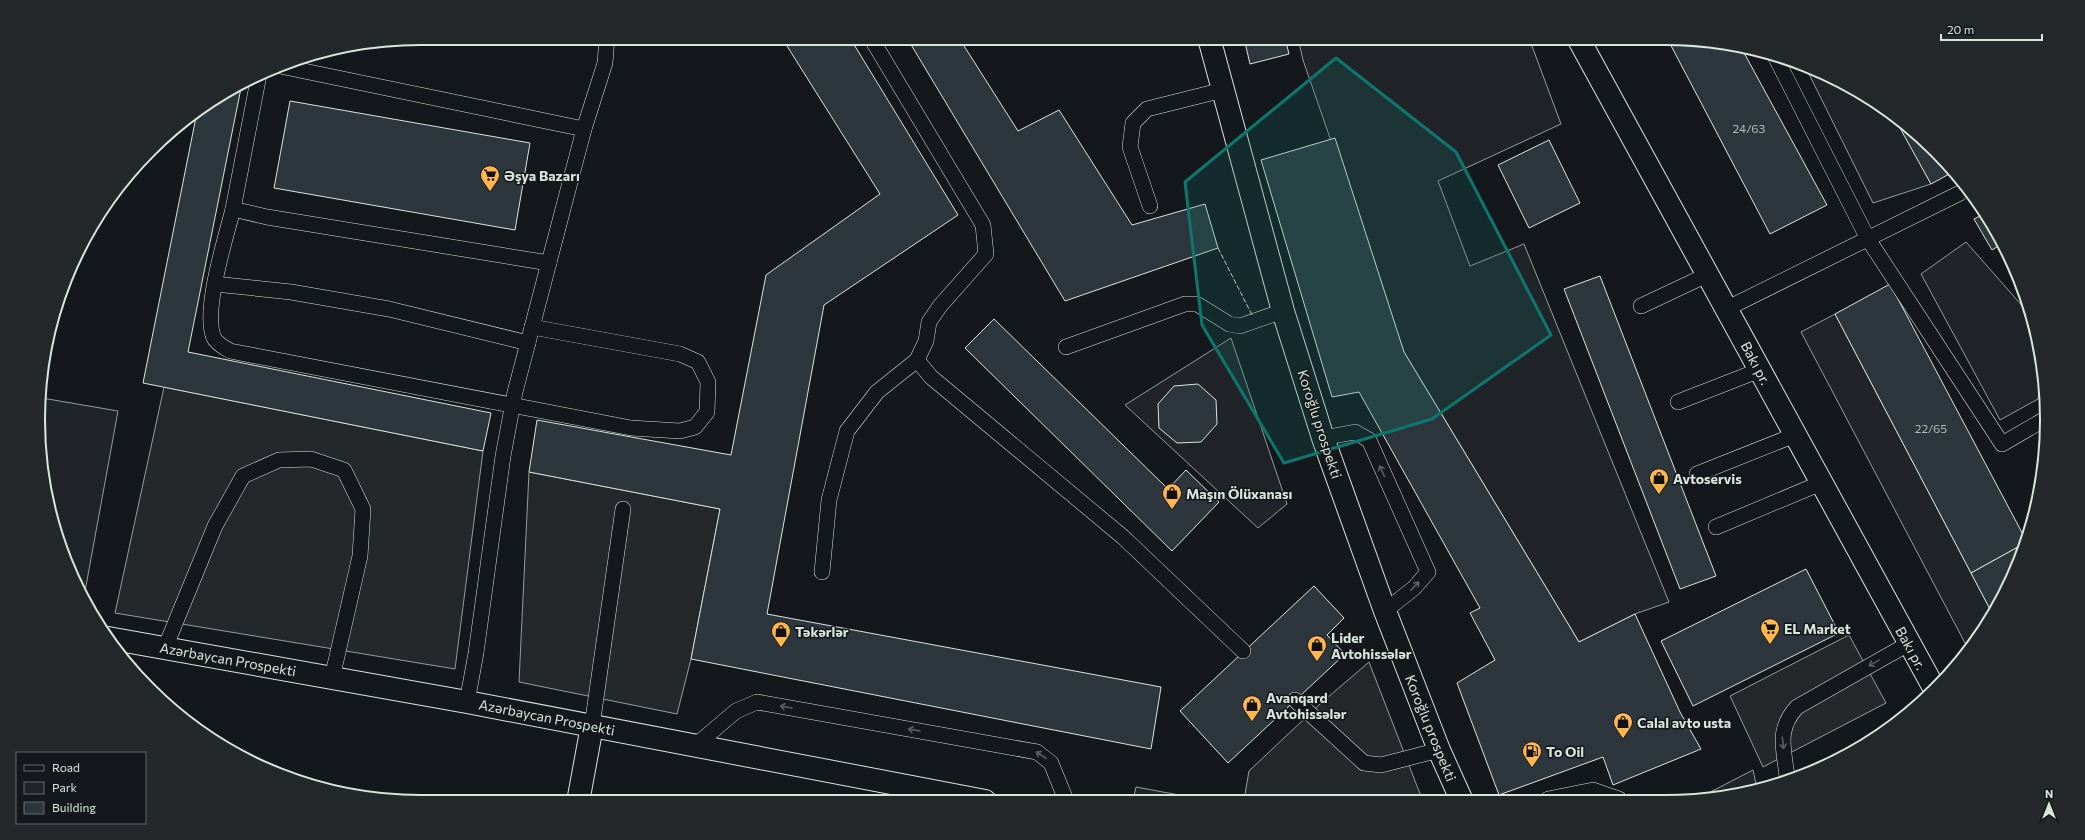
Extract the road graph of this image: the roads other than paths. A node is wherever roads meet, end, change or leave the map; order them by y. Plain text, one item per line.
1 (606, 45) edge
2 (875, 45) edge
3 (1211, 45) edge
4 (1582, 45) edge
5 (1778, 63) edge
6 (291, 68) edge
7 (259, 82) edge
8 (1223, 90) junction
9 (584, 129) junction
10 (1960, 193) dead end
11 (1150, 206) dead end
12 (233, 208) junction
13 (1868, 239) junction
14 (549, 263) junction
15 (1709, 274) junction
16 (215, 284) junction
17 (1641, 306) dead end
18 (1726, 309) junction
19 (1283, 311) junction
20 (532, 327) junction
21 (528, 343) junction
22 (1066, 347) dead end
23 (917, 360) junction
24 (1760, 370) junction
25 (1678, 402) dead end
26 (512, 406) junction
27 (2040, 422) edge
28 (1795, 435) junction
29 (1323, 438) junction
30 (1697, 474) dead end
31 (1822, 483) junction
32 (622, 509) dead end
33 (1716, 527) dead end
34 (822, 572) dead end
35 (1385, 611) junction
36 (116, 639) edge
37 (1908, 644) junction
38 (165, 648) junction
39 (1243, 652) dead end
40 (332, 678) junction
41 (1931, 684) edge
42 (1295, 700) dead end
43 (467, 702) junction
44 (592, 726) junction
45 (696, 745) junction
46 (1439, 750) junction
47 (1787, 775) edge
48 (579, 795) edge
49 (954, 795) edge
50 (1064, 795) edge
51 (1459, 795) edge
52 (1568, 795) edge
53 (1607, 795) edge

1 - 9 lane
2 - 23 lane
3 - 8 street, Koroğlu prospekti
4 - 15 street, Bakı pr.
5 - 13 lane
6 - 9 lane
7 - 12 lane
8 - 11 lane
8 - 19 street, Koroğlu prospekti
9 - 14 lane
10 - 13 lane
12 - 14 lane
12 - 16 lane
13 - 18 lane
13 - 27 lane
14 - 20 lane
15 - 17 lane
15 - 18 street, Bakı pr.
16 - 21 lane
16 - 26 lane
18 - 24 street, Bakı pr.
19 - 22 lane
19 - 29 street, Koroğlu prospekti
20 - 21 lane
20 - 26 lane
21 - 26 lane
23 - 34 lane
23 - 39 lane
24 - 25 lane
24 - 28 street, Bakı pr.
26 - 43 lane
28 - 30 lane
28 - 31 street, Bakı pr.
29 - 35 street, Koroğlu prospekti
35 -> 29 lane
31 - 33 lane
31 - 37 street, Bakı pr.
32 - 44 lane
35 - 46 street, Koroğlu prospekti
36 - 38 street, Azərbaycan Prospekti
37 - 41 street, Bakı pr.
37 -> 47 lane
38 - 40 street, Azərbaycan Prospekti
38 - 40 lane
40 - 43 street, Azərbaycan Prospekti
42 - 46 lane
43 - 44 street, Azərbaycan Prospekti
44 - 45 street, Azərbaycan Prospekti
44 - 48 street
45 - 49 street, Azərbaycan Prospekti
50 -> 45 lane
46 - 51 street, Koroğlu prospekti
52 - 53 lane

